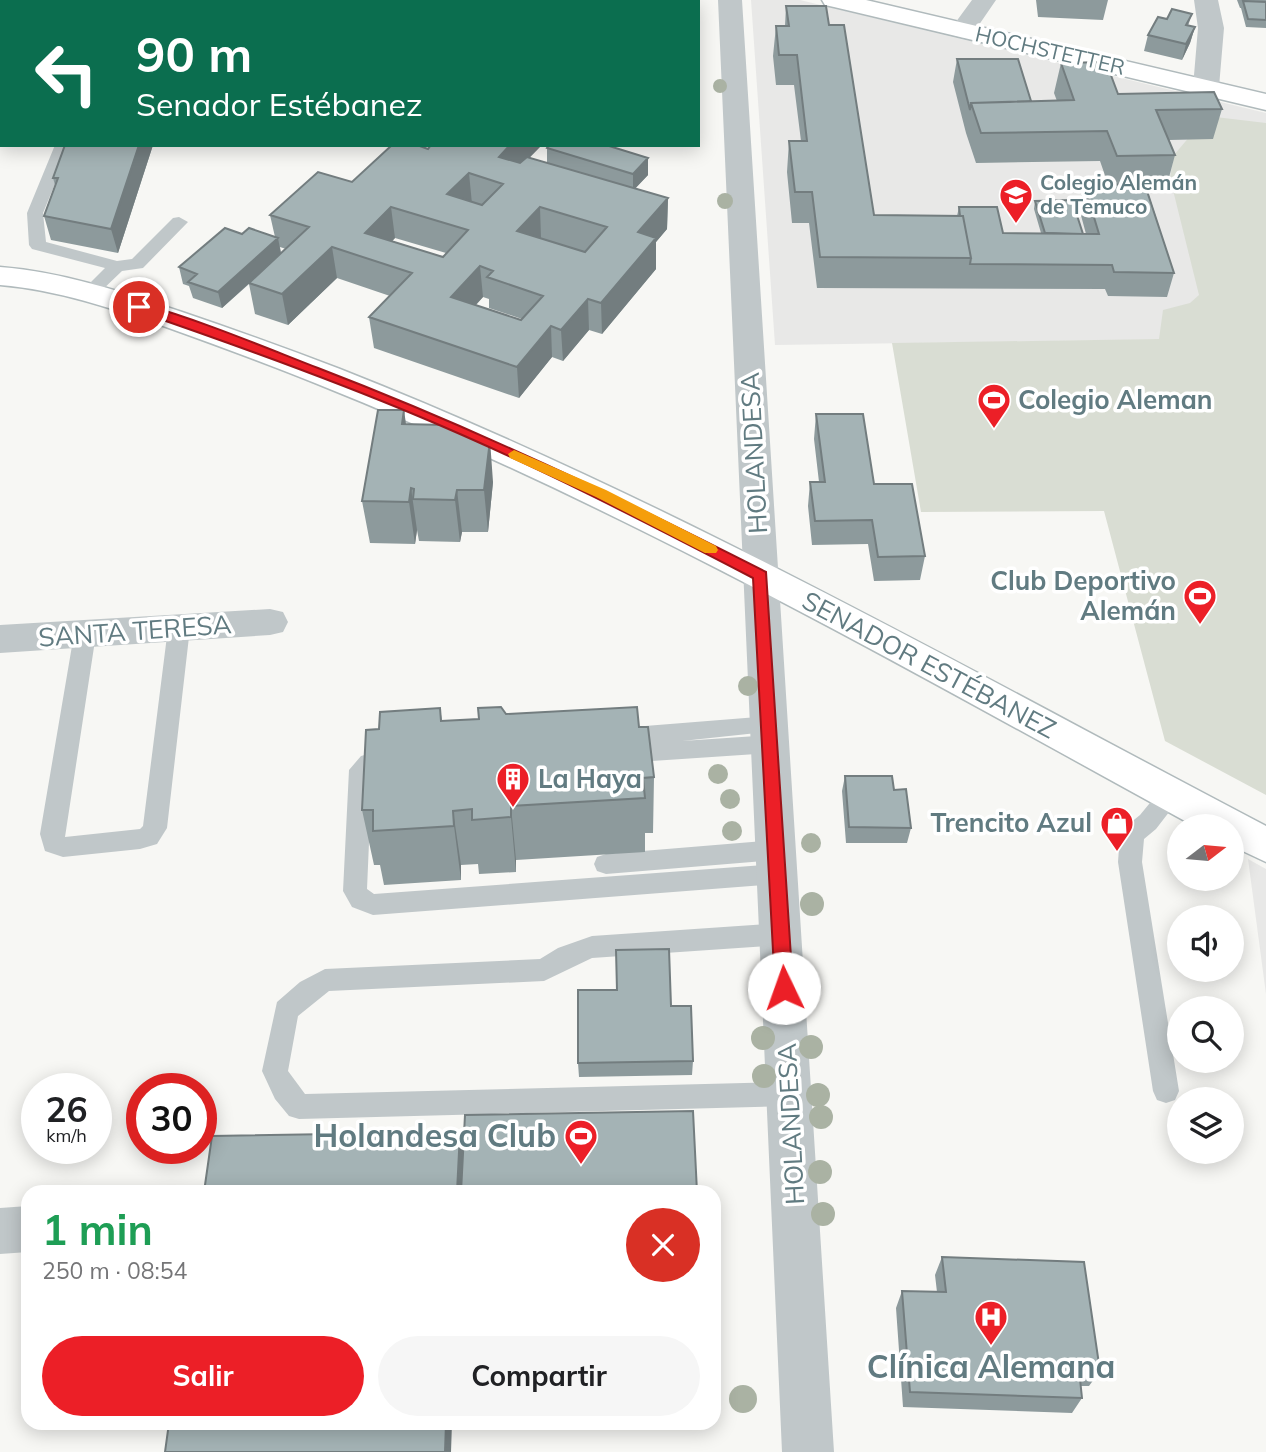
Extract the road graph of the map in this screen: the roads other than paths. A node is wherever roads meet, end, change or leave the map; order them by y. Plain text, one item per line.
1 (730, 0) edge
2 (834, 0) edge
3 (984, 0) edge
4 (1206, 0) edge
5 (963, 30) junction
6 (1206, 87) junction
7 (1266, 102) edge
8 (62, 147) edge
9 (179, 222) dead end
10 (117, 266) junction
11 (0, 276) edge
12 (91, 291) junction
13 (761, 575) junction
14 (270, 622) dead end
15 (179, 628) junction
16 (85, 634) junction
17 (0, 639) edge
18 (770, 735) junction
19 (603, 739) edge
20 (637, 753) edge
21 (408, 755) edge
22 (1171, 794) junction
23 (1207, 814) edge
24 (1244, 834) edge
25 (1266, 845) edge
26 (777, 862) junction
27 (606, 864) dead end
28 (781, 934) junction
29 (1166, 1091) dead end
30 (789, 1094) junction
31 (21, 1230) edge
32 (0, 1231) edge
33 (808, 1452) edge

1 - 13 street, HOLANDESA
2 - 5 main road, HOCHSTETTER
3 - 5 street
4 - 6 street
5 - 6 main road, HOCHSTETTER
6 - 7 main road, HOCHSTETTER
8 - 10 lane
9 - 10 lane
10 - 12 lane
11 - 12 main road, SENADOR ESTÉBANEZ
12 - 13 main road, SENADOR ESTÉBANEZ
13 - 18 street, HOLANDESA
13 - 22 main road, SENADOR ESTÉBANEZ
14 - 15 street, SANTA TERESA
15 - 16 street, SANTA TERESA
15 - 16 lane
16 - 17 street, SANTA TERESA
18 - 19 lane
18 - 20 lane
18 - 26 street, HOLANDESA
21 - 26 lane
22 - 23 main road, SENADOR ESTÉBANEZ
22 - 29 lane
24 - 25 main road, SENADOR ESTÉBANEZ
26 - 27 lane
26 - 28 street, HOLANDESA
28 - 30 street, HOLANDESA
28 - 30 lane
30 - 33 street, HOLANDESA
31 - 32 street

